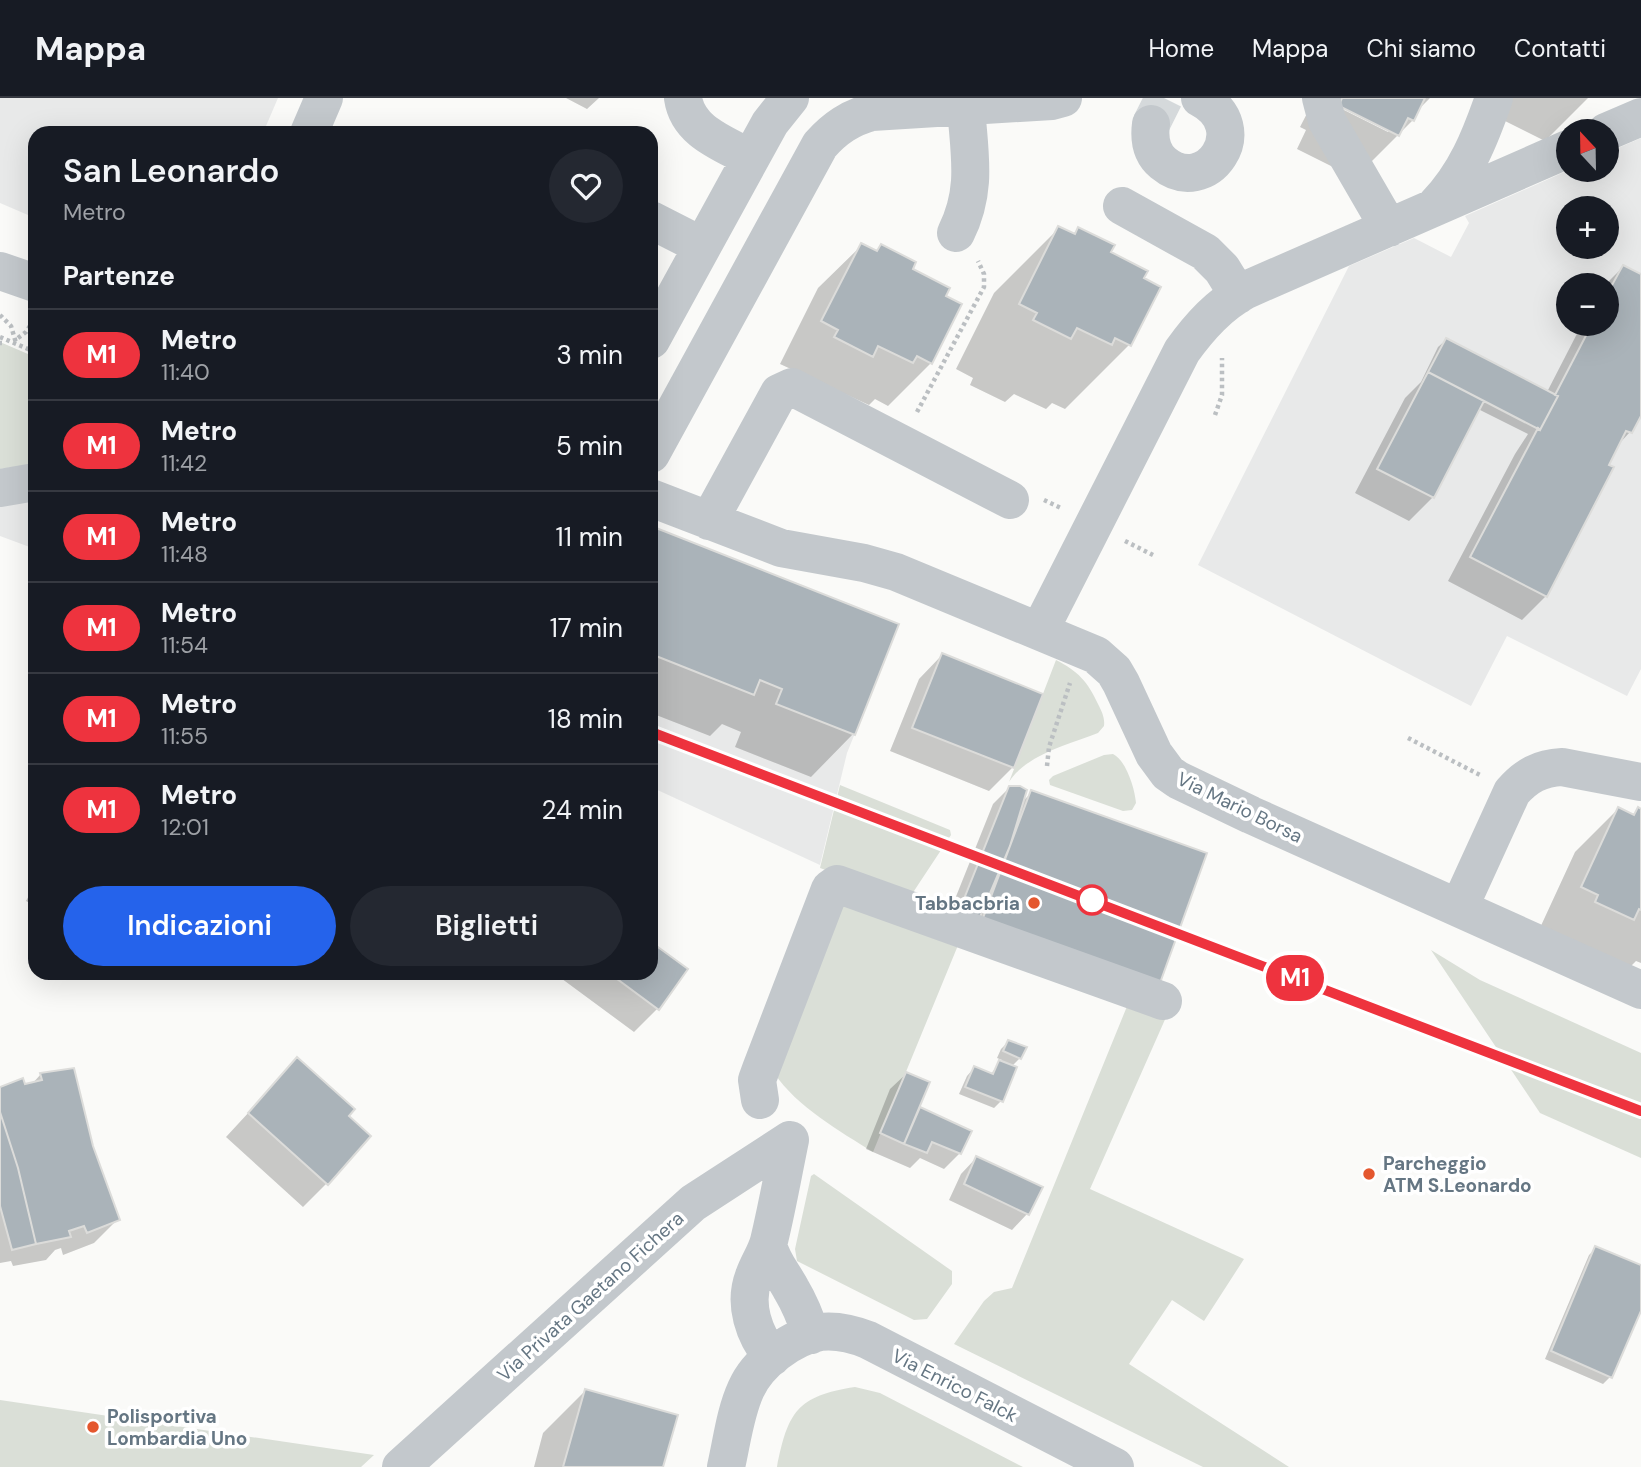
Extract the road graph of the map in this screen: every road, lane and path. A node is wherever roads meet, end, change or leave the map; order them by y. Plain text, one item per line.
1 (324, 98) edge
2 (683, 98) edge
3 (790, 98) edge
4 (1063, 98) edge
5 (1200, 98) edge
6 (1321, 98) edge
7 (1494, 98) edge
8 (966, 106) junction
9 (1641, 117) edge
10 (1151, 124) tunnel mouth
11 (312, 126) edge
12 (1619, 126) edge
13 (1556, 154) edge
14 (750, 158) junction
15 (1122, 206) dead end
16 (1432, 209) junction
17 (658, 224) edge
18 (1389, 228) junction
19 (956, 233) joint
20 (702, 246) junction
21 (0, 250) edge
22 (28, 257) edge
23 (0, 271) edge
24 (28, 281) edge
25 (1238, 295) junction
26 (0, 315) edge
27 (658, 327) edge
28 (28, 329) edge
29 (0, 337) edge
30 (17, 341) junction
31 (28, 348) edge
32 (658, 441) edge
33 (901, 442) junction
34 (28, 483) edge
35 (0, 488) edge
36 (1010, 500) dead end
37 (658, 501) edge
38 (709, 521) junction
39 (1040, 630) junction
40 (1072, 677) dead end
41 (1408, 738) dead end
42 (1047, 766) dead end
43 (1641, 782) edge
44 (1512, 792) junction
45 (1459, 908) junction
46 (1641, 989) edge
47 (1163, 1001) dead end
48 (760, 1100) dead end
49 (768, 1245) junction
50 (791, 1346) junction
51 (401, 1467) edge
52 (726, 1467) edge
53 (1115, 1467) edge

1 - 11 street
2 - 14 street
3 - 14 street
4 - 8 street
5 - 10 street
6 - 18 street
7 - 16 street
8 - 19 street
8 - 32 street
9 - 12 street
13 - 16 street
14 - 20 street
15 - 25 street
16 - 18 street
17 - 20 street
18 - 25 street
19 - 33 path
20 - 27 street
21 - 22 street
23 - 24 street
25 - 39 street
26 - 30 path
28 - 30 path
29 - 30 path
30 - 31 path
33 - 36 street
33 - 38 street
34 - 35 street
37 - 38 street, Via Mario Borsa
38 - 39 street, Via Mario Borsa
39 - 45 street, Via Mario Borsa
40 - 42 path
41 - 44 path
43 - 44 street
44 - 45 street
45 - 46 street, Via Mario Borsa
47 - 48 street
49 - 50 street
49 - 50 street
49 - 51 street, Via Privata Gaetano Fichera
50 - 52 street
50 - 53 street, Via Enrico Falck

